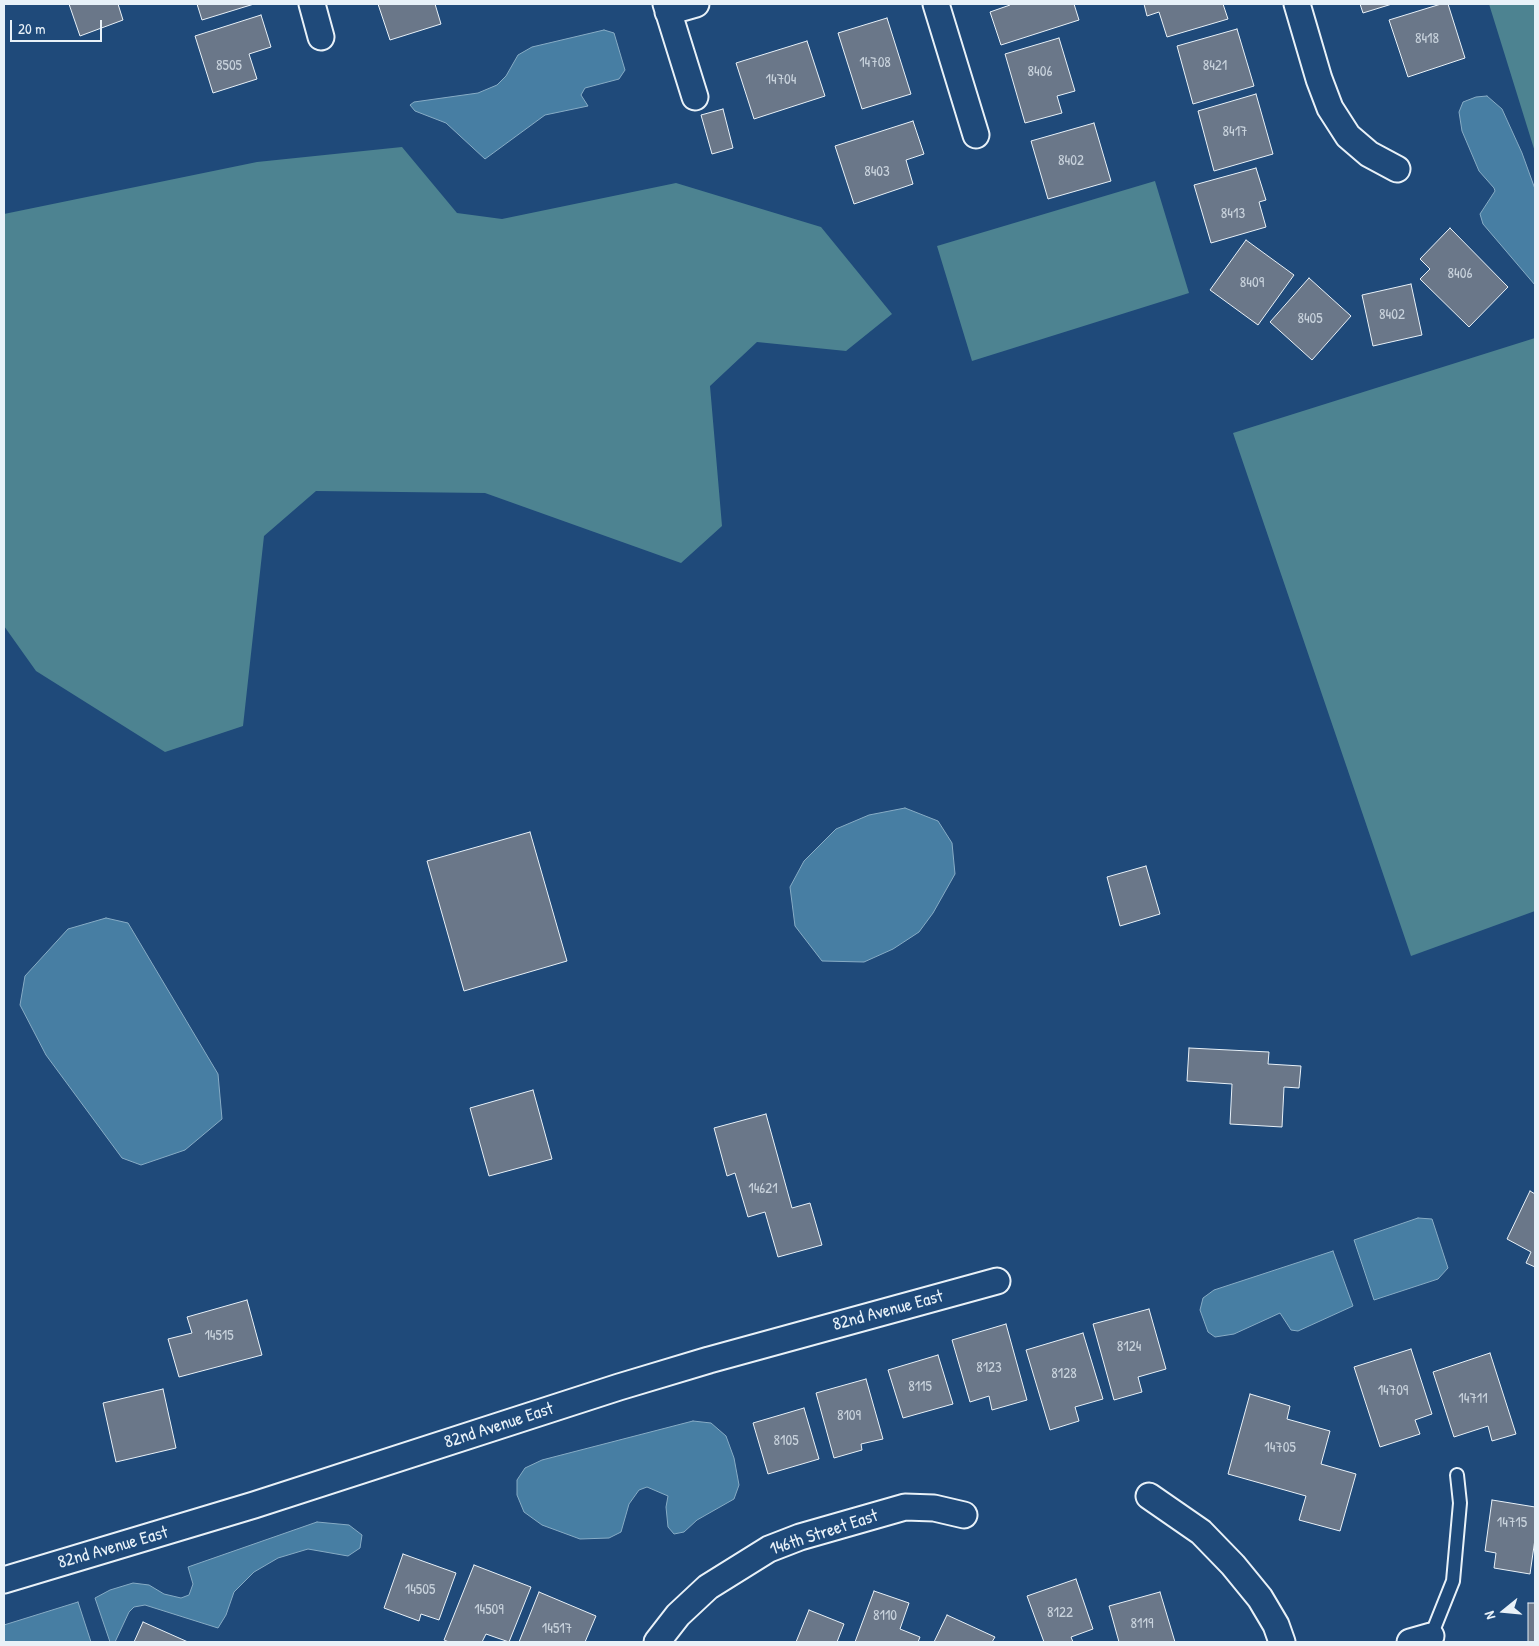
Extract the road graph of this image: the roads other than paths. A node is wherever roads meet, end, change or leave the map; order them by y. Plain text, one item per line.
1 (312, 4) edge
2 (696, 4) edge
3 (936, 4) edge
4 (1297, 4) edge
5 (667, 8) edge
6 (322, 37) dead end
7 (695, 97) dead end
8 (976, 135) dead end
9 (1397, 169) dead end
10 (997, 1280) dead end
11 (1457, 1475) dead end
12 (1149, 1496) dead end
13 (964, 1514) dead end
14 (4, 1580) edge
15 (1421, 1639) edge
16 (657, 1642) edge
17 (1282, 1642) edge

1 - 6 street
2 - 5 street
3 - 8 street
4 - 9 street
5 - 7 street
10 - 14 street, 82nd Avenue East
11 - 15 lane
12 - 17 street
13 - 16 street, 146th Street East

